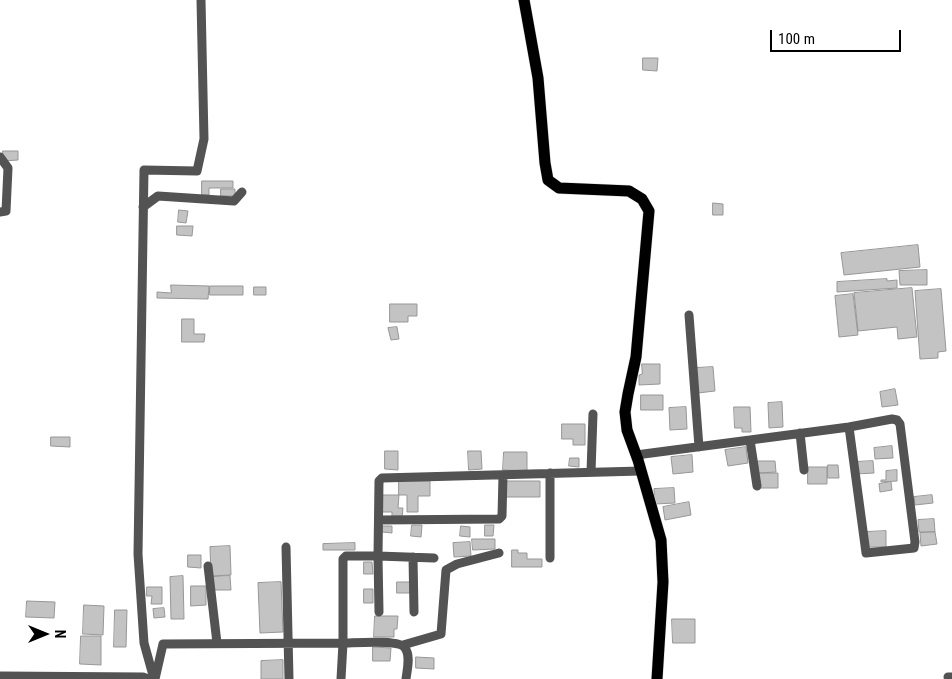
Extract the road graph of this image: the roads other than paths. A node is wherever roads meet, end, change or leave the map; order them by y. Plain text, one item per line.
1 (200, 0) edge
2 (524, 0) edge
3 (0, 158) edge
4 (242, 192) dead end
5 (143, 207) junction
6 (0, 212) edge
7 (689, 315) dead end
8 (593, 414) dead end
9 (848, 427) junction
10 (800, 434) junction
11 (750, 440) junction
12 (699, 447) junction
13 (636, 455) junction
14 (804, 470) dead end
15 (641, 471) junction
16 (591, 472) junction
17 (550, 473) junction
18 (503, 475) junction
19 (756, 486) dead end
20 (379, 520) junction
21 (286, 547) dead end
22 (498, 553) dead end
23 (378, 556) junction
24 (413, 557) junction
25 (434, 558) dead end
26 (550, 558) dead end
27 (208, 566) dead end
28 (379, 612) dead end
29 (414, 612) dead end
30 (217, 643) junction
31 (289, 643) junction
32 (343, 643) junction
33 (403, 645) junction
34 (0, 676) edge
35 (148, 679) edge
36 (155, 679) edge
37 (289, 679) edge
38 (341, 679) edge
39 (406, 679) edge
40 (657, 679) edge

1 - 5 street
2 - 13 main road
3 - 6 street
4 - 5 street
5 - 36 street
7 - 12 street
8 - 16 street
9 - 9 street
9 - 10 street
10 - 11 street
10 - 14 street
11 - 12 street
11 - 19 street
12 - 13 street
13 - 15 main road
15 - 16 street
15 - 40 main road
16 - 17 street
17 - 18 street
17 - 26 street
18 - 20 street
18 - 20 street
20 - 23 street
21 - 31 street
22 - 33 street
23 - 24 street
23 - 28 street
23 - 32 street
24 - 25 street
24 - 29 street
27 - 30 street
30 - 31 street
30 - 36 street
31 - 32 street
31 - 37 street
32 - 33 street
32 - 38 street
33 - 39 street
34 - 35 street

